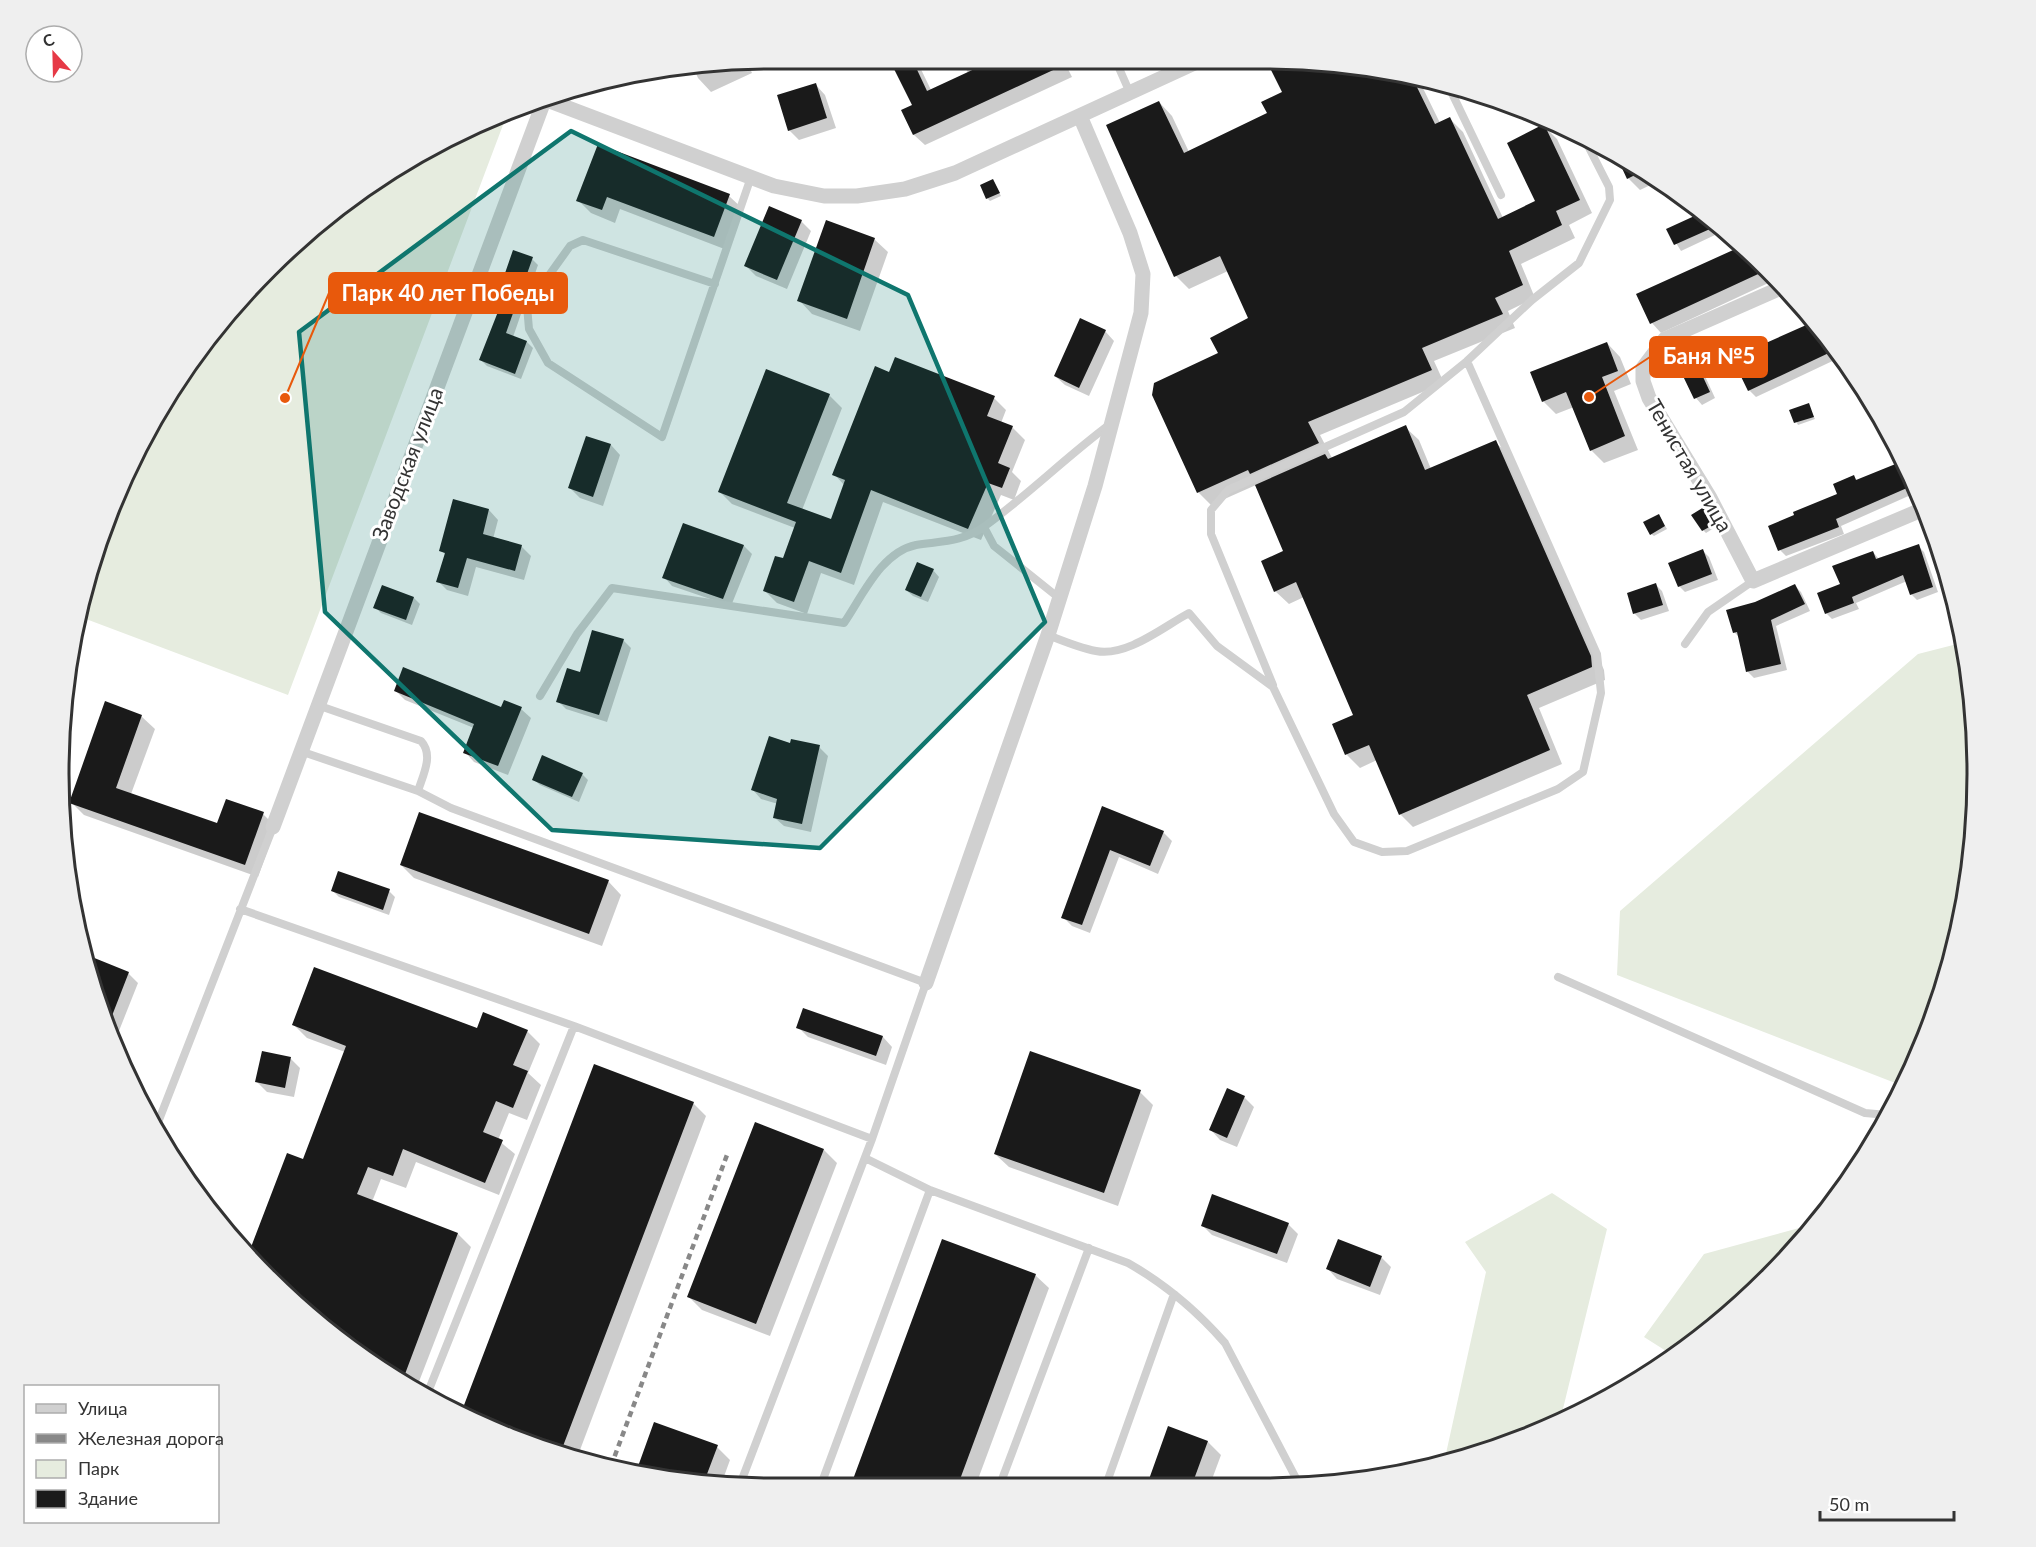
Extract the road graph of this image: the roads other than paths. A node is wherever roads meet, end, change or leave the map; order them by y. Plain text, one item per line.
1 (1119, 69) edge
2 (1182, 69) edge
3 (1130, 93) junction
4 (1453, 95) edge
5 (554, 104) edge
6 (544, 107) edge
7 (1080, 116) junction
8 (1590, 150) edge
9 (751, 177) junction
10 (1501, 195) dead end
11 (715, 284) junction
12 (1775, 290) edge
13 (1467, 361) junction
14 (1110, 424) junction
15 (1916, 512) edge
16 (984, 527) junction
17 (1753, 581) junction
18 (1059, 598) junction
19 (1048, 635) junction
20 (1685, 644) dead end
21 (1273, 687) junction
22 (540, 696) dead end
23 (317, 705) junction
24 (300, 751) junction
25 (418, 792) junction
26 (273, 827) joint
27 (240, 909) junction
28 (1558, 978) dead end
29 (926, 983) junction
30 (574, 1026) junction
31 (1879, 1114) edge
32 (159, 1119) edge
33 (872, 1139) junction
34 (865, 1158) junction
35 (930, 1190) junction
36 (1089, 1248) junction
37 (1174, 1294) junction
38 (429, 1388) edge
39 (743, 1477) edge
40 (1295, 1477) edge
41 (823, 1478) edge
42 (1003, 1478) edge
43 (1108, 1478) edge

1 - 3 lane
2 - 3 street
3 - 7 street
4 - 10 lane
5 - 9 street
6 - 23 street, Заводская улица
7 - 9 street
7 - 14 street
8 - 13 lane
9 - 11 lane
11 - 11 lane
12 - 17 street, Тенистая улица
13 - 21 lane
13 - 21 lane
14 - 16 lane
14 - 18 street
15 - 17 street
16 - 18 lane
16 - 22 lane
17 - 20 lane
18 - 19 street
19 - 21 lane
19 - 29 street
23 - 24 street, Заводская улица
23 - 25 lane
24 - 25 lane
24 - 26 street, Заводская улица
25 - 29 lane
26 - 27 lane
27 - 30 lane
27 - 32 lane
28 - 31 lane
29 - 33 lane
30 - 33 lane
30 - 38 lane
33 - 34 lane
34 - 35 lane
34 - 39 lane
35 - 36 lane
35 - 41 lane
36 - 37 lane
36 - 42 lane
37 - 40 lane
37 - 43 lane

